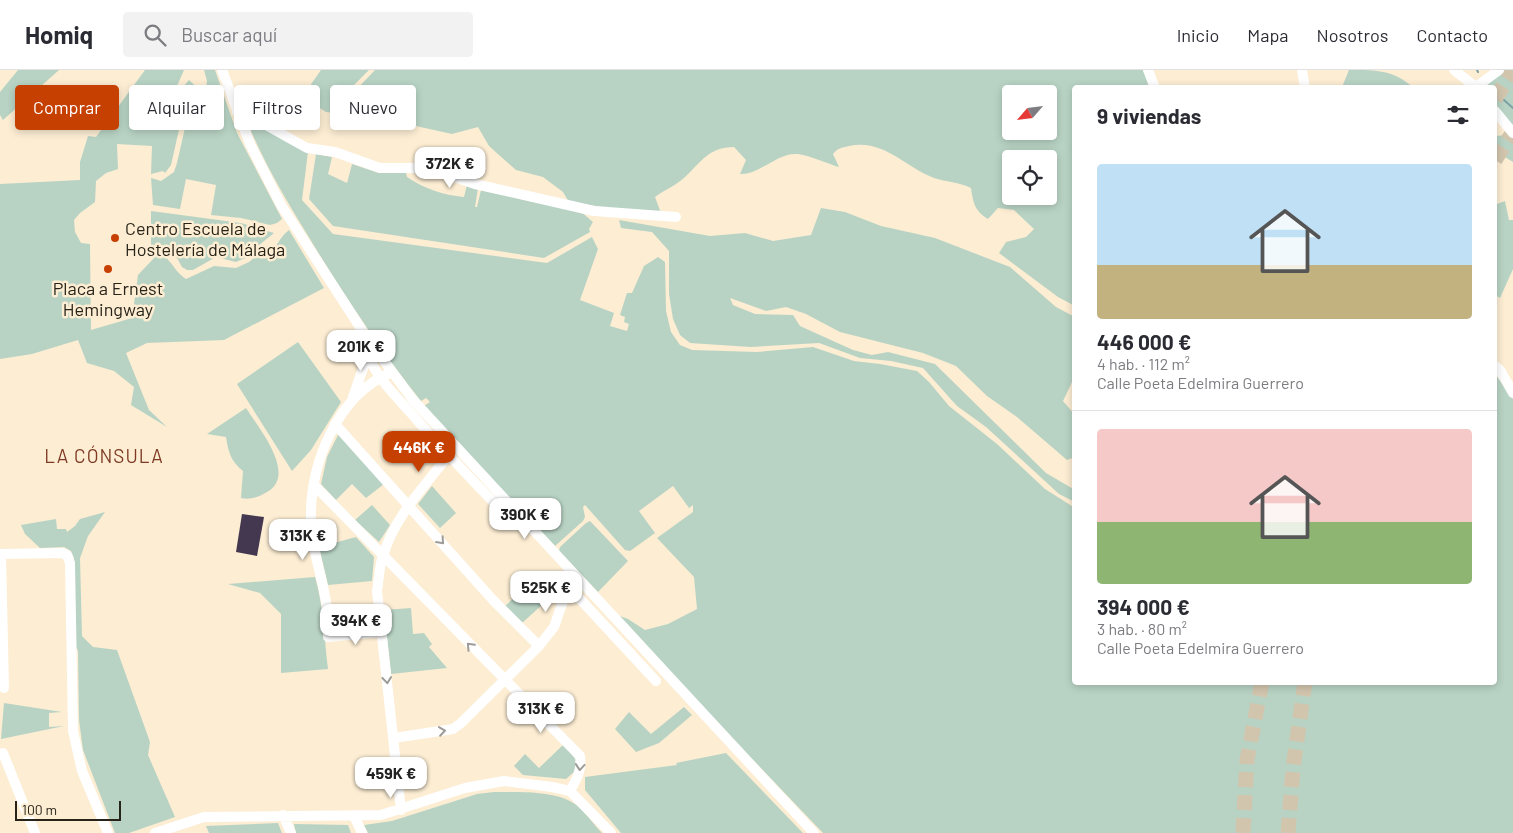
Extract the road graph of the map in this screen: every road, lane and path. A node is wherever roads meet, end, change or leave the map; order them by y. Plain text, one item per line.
1 (222, 70) edge
2 (1148, 70) edge
3 (1302, 70) edge
4 (1454, 70) edge
5 (1499, 70) edge
6 (1154, 85) edge
7 (1304, 85) edge
8 (1473, 85) edge
9 (1479, 85) edge
10 (234, 104) edge
11 (1497, 114) edge
12 (244, 130) edge
13 (275, 130) edge
14 (1513, 133) edge
15 (676, 217) dead end
16 (367, 338) junction
17 (368, 354) junction
18 (1497, 368) edge
19 (392, 372) junction
20 (381, 377) junction
21 (1513, 394) edge
22 (351, 402) junction
23 (335, 424) junction
24 (448, 456) junction
25 (315, 486) junction
26 (409, 505) junction
27 (504, 513) dead end
28 (0, 554) edge
29 (382, 556) junction
30 (573, 573) junction
31 (568, 586) junction
32 (382, 632) junction
33 (539, 646) junction
34 (505, 679) junction
35 (656, 681) dead end
36 (4, 688) dead end
37 (394, 738) junction
38 (2, 754) dead end
39 (570, 791) junction
40 (401, 810) junction
41 (283, 815) junction
42 (354, 816) junction
43 (35, 833) edge
44 (108, 833) edge
45 (156, 833) edge
46 (291, 833) edge
47 (362, 833) edge
48 (611, 833) edge
49 (814, 833) edge

1 - 10 street
2 - 6 street
3 - 7 street
4 - 8 street
5 - 9 street
11 - 14 street
12 - 16 street
13 - 15 street
16 - 17 street
16 - 19 street
17 - 20 street
17 - 22 street
18 - 21 street
19 - 20 street
19 - 30 street
20 - 22 street
20 - 24 street
22 - 23 street
23 - 25 street
23 - 26 street
24 - 26 street
24 - 27 street
25 - 29 street
25 - 32 street
26 - 29 street
26 -> 33 street
28 - 36 street
28 - 44 street
29 - 32 street
34 -> 29 street
30 - 31 street
30 - 49 street
31 - 33 street
31 - 35 street
32 -> 37 street
33 - 34 street
37 -> 34 street
34 -> 39 street
37 - 40 street
38 - 43 street
39 - 40 street
39 - 48 street
40 - 42 street
41 - 42 street
41 - 45 street
41 - 46 street
42 - 47 street

